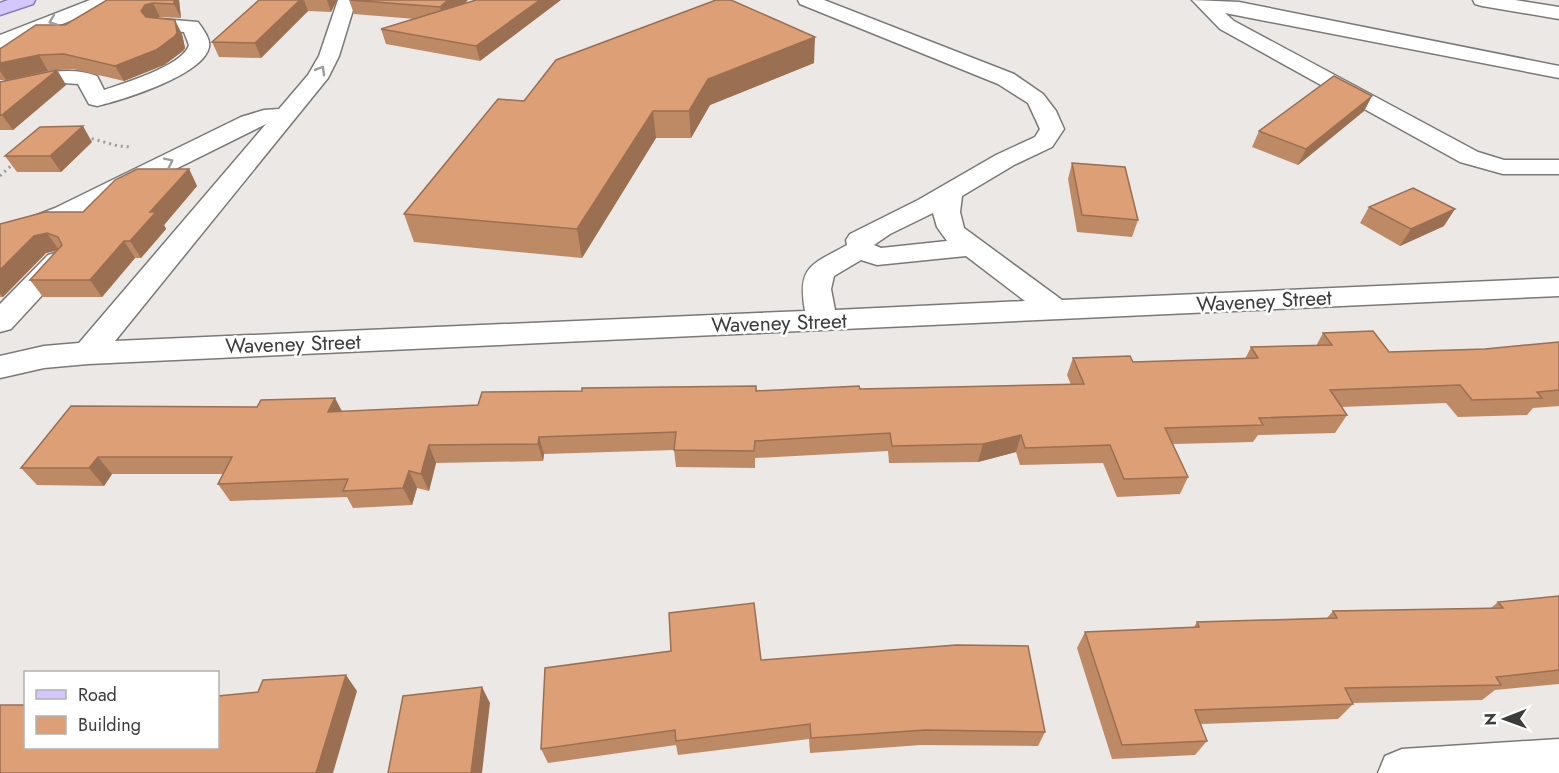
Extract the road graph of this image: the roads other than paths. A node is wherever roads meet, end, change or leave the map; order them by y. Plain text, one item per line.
1 (26, 0) edge
2 (107, 0) edge
3 (346, 0) edge
4 (807, 0) edge
5 (1482, 0) edge
6 (1204, 3) edge
7 (0, 9) edge
8 (1559, 13) edge
9 (161, 25) edge
10 (0, 42) edge
11 (1559, 72) edge
12 (0, 90) edge
13 (286, 116) junction
14 (1559, 167) edge
15 (951, 191) junction
16 (0, 234) edge
17 (972, 247) junction
18 (861, 249) junction
19 (58, 261) edge
20 (1559, 288) edge
21 (1057, 311) junction
22 (0, 321) edge
23 (822, 321) junction
24 (88, 353) junction
25 (0, 366) edge
26 (1559, 763) edge
27 (1402, 773) edge

1 - 7 main road
2 -> 10 street
13 -> 3 street
4 - 15 street
5 - 8 street
6 - 11 street
6 - 14 street
9 - 12 street
16 -> 13 street
13 - 24 street
15 - 17 street
15 - 18 street
17 - 18 street
17 - 21 street
18 - 23 street
19 - 22 street
20 - 21 street, Waveney Street
21 - 23 street, Waveney Street
23 - 24 street, Waveney Street
24 - 25 street, Waveney Street
26 - 27 street

